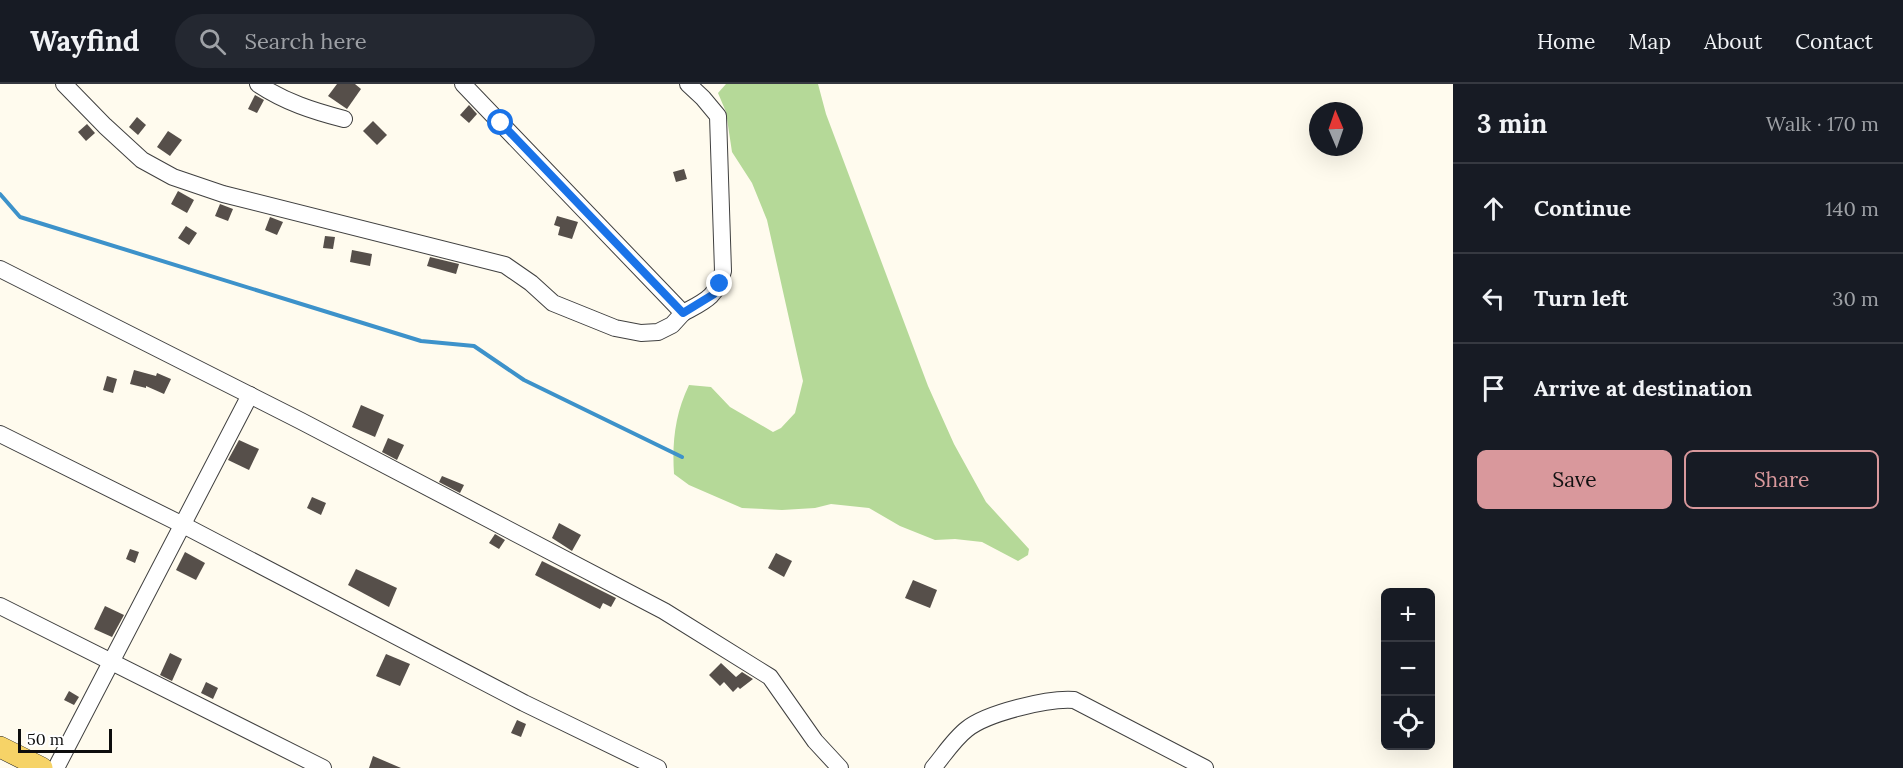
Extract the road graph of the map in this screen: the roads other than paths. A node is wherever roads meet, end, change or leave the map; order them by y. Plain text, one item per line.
1 (64, 84) edge
2 (258, 84) edge
3 (463, 84) edge
4 (688, 84) edge
5 (344, 119) dead end
6 (0, 269) edge
7 (683, 313) junction
8 (250, 396) junction
9 (0, 434) edge
10 (183, 525) junction
11 (0, 606) edge
12 (113, 662) junction
13 (0, 747) edge
14 (42, 768) edge
15 (56, 768) edge
16 (323, 768) edge
17 (658, 768) edge
18 (840, 768) edge
19 (933, 768) edge
20 (1205, 768) edge

1 - 7 street
2 - 5 street
3 - 7 street
4 - 7 street
6 - 8 street
8 - 10 street
8 - 18 street
9 - 10 street
10 - 12 street
10 - 17 street
11 - 12 street
12 - 15 street
12 - 16 street
13 - 14 main road
19 - 20 street

